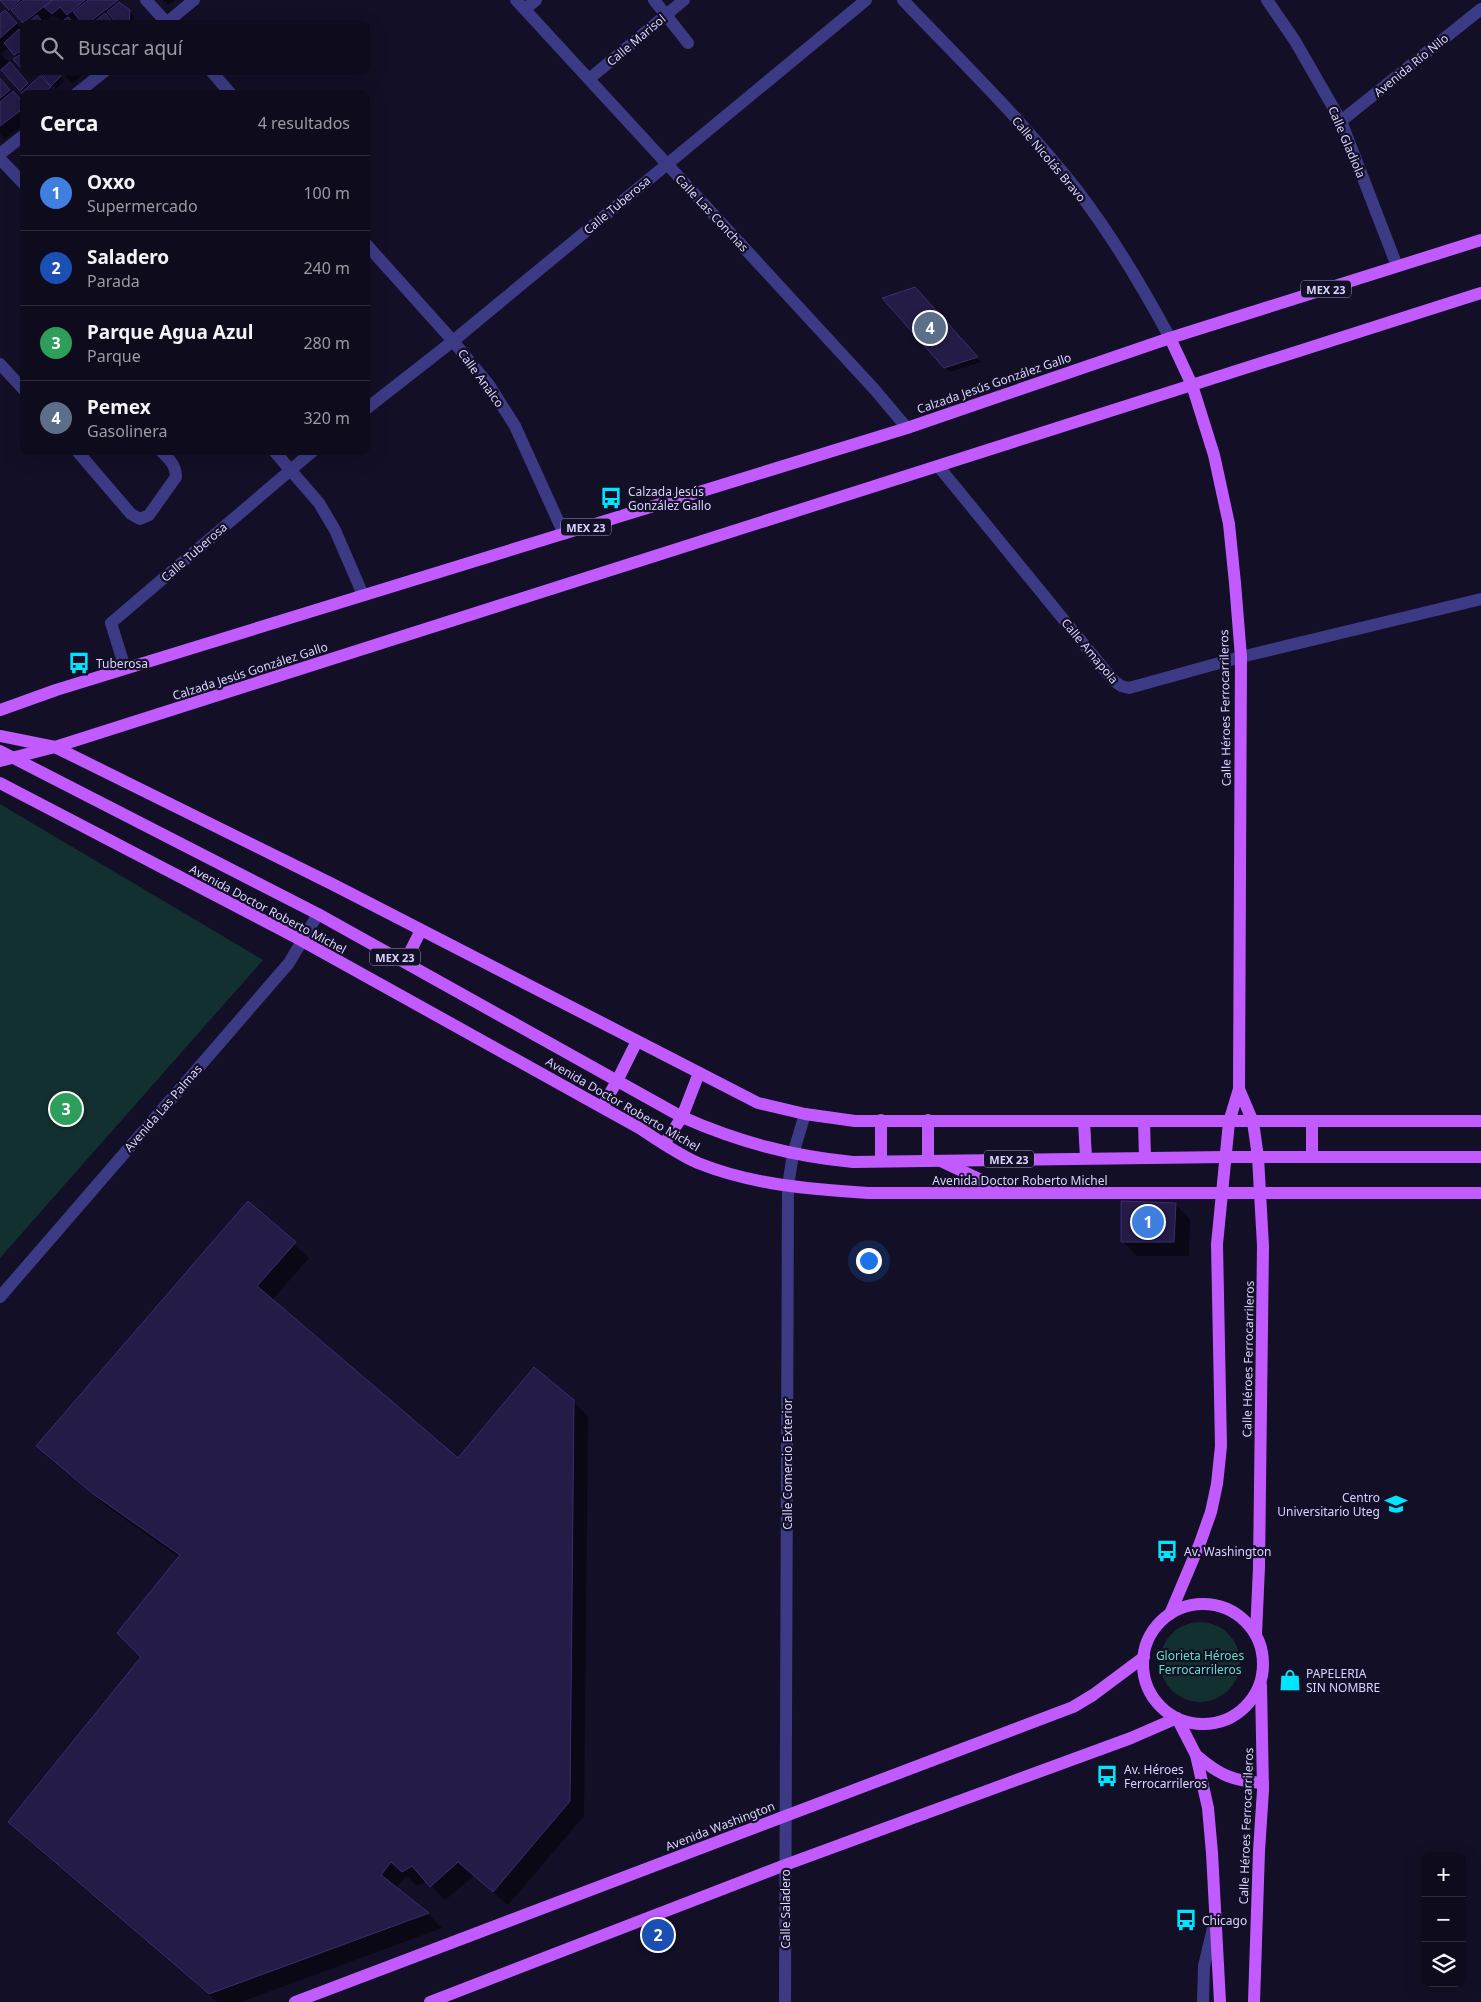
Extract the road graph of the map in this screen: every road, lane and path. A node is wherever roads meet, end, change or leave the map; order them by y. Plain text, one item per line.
1 (146, 0) edge
2 (194, 0) edge
3 (536, 0) edge
4 (654, 0) edge
5 (684, 0) edge
6 (866, 0) edge
7 (903, 0) edge
8 (1266, 0) edge
9 (520, 5) edge
10 (1481, 9) edge
11 (666, 15) junction
12 (164, 20) edge
13 (171, 20) edge
14 (688, 42) dead end
15 (100, 75) edge
16 (214, 75) edge
17 (589, 79) junction
18 (81, 90) edge
19 (228, 90) edge
20 (1341, 121) junction
21 (20, 138) edge
22 (0, 154) edge
23 (0, 159) edge
24 (667, 164) junction
25 (20, 180) edge
26 (1481, 240) edge
27 (370, 248) edge
28 (1397, 266) junction
29 (1481, 293) edge
30 (1170, 338) junction
31 (453, 341) junction
32 (0, 364) edge
33 (1192, 384) junction
34 (20, 386) edge
35 (370, 406) edge
36 (907, 428) junction
37 (80, 455) edge
38 (165, 455) edge
39 (278, 455) edge
40 (307, 455) edge
41 (939, 466) junction
42 (290, 469) junction
43 (564, 534) junction
44 (363, 595) junction
45 (1481, 599) edge
46 (1241, 657) junction
47 (125, 668) junction
48 (0, 710) edge
49 (0, 736) edge
50 (55, 747) junction
51 (0, 750) edge
52 (15, 758) junction
53 (0, 761) edge
54 (0, 783) edge
55 (318, 914) junction
56 (421, 930) junction
57 (303, 942) junction
58 (405, 962) junction
59 (637, 1041) junction
60 (699, 1072) junction
61 (618, 1081) junction
62 (1239, 1089) junction
63 (602, 1107) junction
64 (805, 1114) junction
65 (682, 1117) junction
66 (881, 1120) junction
67 (928, 1120) junction
68 (1084, 1121) junction
69 (1144, 1121) junction
70 (1312, 1121) junction
71 (1481, 1121) edge
72 (1228, 1122) junction
73 (1254, 1122) junction
74 (664, 1144) junction
75 (793, 1154) junction
76 (1226, 1157) junction
77 (1258, 1157) junction
78 (1312, 1157) junction
79 (1481, 1157) edge
80 (1086, 1158) junction
81 (1145, 1158) junction
82 (934, 1160) junction
83 (881, 1161) junction
84 (788, 1186) junction
85 (1008, 1193) junction
86 (1259, 1193) junction
87 (1223, 1194) junction
88 (1481, 1194) edge
89 (0, 1297) edge
90 (1170, 1614) junction
91 (1256, 1634) junction
92 (1144, 1657) junction
93 (1261, 1680) junction
94 (1177, 1718) junction
95 (1196, 1755) junction
96 (1263, 1783) junction
97 (785, 1816) junction
98 (785, 1865) junction
99 (1216, 1917) junction
100 (295, 2002) edge
101 (430, 2002) edge
102 (785, 2002) edge
103 (1203, 2002) edge
104 (1220, 2002) edge
105 (1254, 2002) edge

1 - 12 street
2 - 13 street
3 - 9 street
4 - 11 street
5 - 11 street, Calle Marisol
6 - 24 street, Calle Tuberosa
7 - 30 street, Calle Nicolás Bravo
8 - 20 street, Calle Gladiola
9 - 17 street, Calle Las Conchas
10 - 20 street, Avenida Río Nilo
11 - 14 street
11 - 17 street, Calle Marisol
15 - 18 street
16 - 19 street
17 - 24 street, Calle Las Conchas
20 - 28 street, Calle Gladiola
21 - 22 street
23 - 25 street
24 - 31 street, Calle Tuberosa
24 - 36 street, Calle Las Conchas
26 - 28 main road, Calzada Jesús González Gallo / MEX 23
27 - 31 street, Calle Analco
28 - 30 main road, Calzada Jesús González Gallo / MEX 23
29 - 33 main road, Calzada Jesús González Gallo
30 - 33 main road, Calle Héroes Ferrocarrileros
30 - 36 main road, Calzada Jesús González Gallo / MEX 23
31 - 35 street, Calle Tuberosa
31 - 43 street, Calle Analco
32 - 34 street
33 - 41 main road, Calzada Jesús González Gallo
33 - 46 main road, Calle Héroes Ferrocarrileros
36 - 43 main road, Calzada Jesús González Gallo / MEX 23
37 - 38 street
39 - 42 street
40 - 42 street, Calle Tuberosa
41 - 46 street, Calle Amapola
41 - 50 main road, Calzada Jesús González Gallo
42 - 44 street
42 - 47 street, Calle Tuberosa
43 - 44 main road, Calzada Jesús González Gallo / MEX 23
44 - 47 main road, Calzada Jesús González Gallo / MEX 23
45 - 46 street, Calle Amapola
46 - 62 main road, Calle Héroes Ferrocarrileros
47 - 48 main road, Calzada Jesús González Gallo / MEX 23
49 - 50 main road
50 - 52 main road, Calzada Jesús González Gallo
50 - 56 main road
51 - 52 main road, Avenida Doctor Roberto Michel / MEX 23
52 - 53 main road, Calzada Jesús González Gallo
52 - 55 main road, Avenida Doctor Roberto Michel / MEX 23
54 - 57 main road, Avenida Doctor Roberto Michel
55 - 57 street, Avenida Las Palmas
55 - 58 main road, Avenida Doctor Roberto Michel / MEX 23
56 - 58 main road
56 - 59 main road
57 - 63 main road, Avenida Doctor Roberto Michel
57 - 89 street, Avenida Las Palmas
58 - 61 main road, Avenida Doctor Roberto Michel / MEX 23
59 - 60 main road
59 - 61 main road
60 - 64 main road
60 - 65 main road
61 - 63 main road
61 - 65 main road, Avenida Doctor Roberto Michel / MEX 23
62 - 72 main road, Calle Héroes Ferrocarrileros
62 - 73 main road, Calle Héroes Ferrocarrileros
63 - 74 main road, Avenida Doctor Roberto Michel
64 - 66 main road
64 - 75 street, Calle Comercio Exterior
65 - 74 main road
65 - 75 main road, Avenida Doctor Roberto Michel / MEX 23
66 - 67 main road
66 - 83 main road
67 - 68 main road
67 - 82 main road
68 - 69 main road
68 - 80 main road
69 - 72 main road
69 - 81 main road
70 - 71 main road
70 - 73 main road
70 - 78 main road
72 - 73 main road
72 - 76 main road, Calle Héroes Ferrocarrileros
73 - 77 main road, Calle Héroes Ferrocarrileros
74 - 84 main road, Avenida Doctor Roberto Michel
75 - 83 main road, Avenida Doctor Roberto Michel / MEX 23
75 - 84 street, Calle Comercio Exterior
76 - 77 main road, Avenida Doctor Roberto Michel / MEX 23
76 - 81 main road, Avenida Doctor Roberto Michel / MEX 23
76 - 87 main road, Calle Héroes Ferrocarrileros
77 - 78 main road, Avenida Doctor Roberto Michel / MEX 23
77 - 86 main road, Calle Héroes Ferrocarrileros
78 - 79 main road, Avenida Doctor Roberto Michel / MEX 23
80 - 81 main road, Avenida Doctor Roberto Michel / MEX 23
80 - 82 main road, Avenida Doctor Roberto Michel / MEX 23
82 - 83 main road, Avenida Doctor Roberto Michel / MEX 23
82 - 85 main road
84 - 85 main road, Avenida Doctor Roberto Michel
84 - 97 street, Calle Comercio Exterior
85 - 87 main road, Avenida Doctor Roberto Michel
86 - 87 main road, Avenida Doctor Roberto Michel
86 - 88 main road, Avenida Doctor Roberto Michel
86 - 91 main road, Calle Héroes Ferrocarrileros
87 - 90 main road, Calle Héroes Ferrocarrileros
90 - 91 main road
90 - 92 main road
91 - 93 main road
92 - 94 main road
92 - 97 main road, Avenida Washington
93 - 94 main road
93 - 96 main road, Calle Héroes Ferrocarrileros
94 - 95 main road
94 - 98 main road
95 - 96 main road
95 - 99 main road
96 - 105 main road, Calle Héroes Ferrocarrileros
97 - 98 street, Calle Saladero
97 - 100 main road, Avenida Washington
98 - 101 main road
98 - 102 street, Calle Saladero
99 - 103 street
99 - 104 main road

